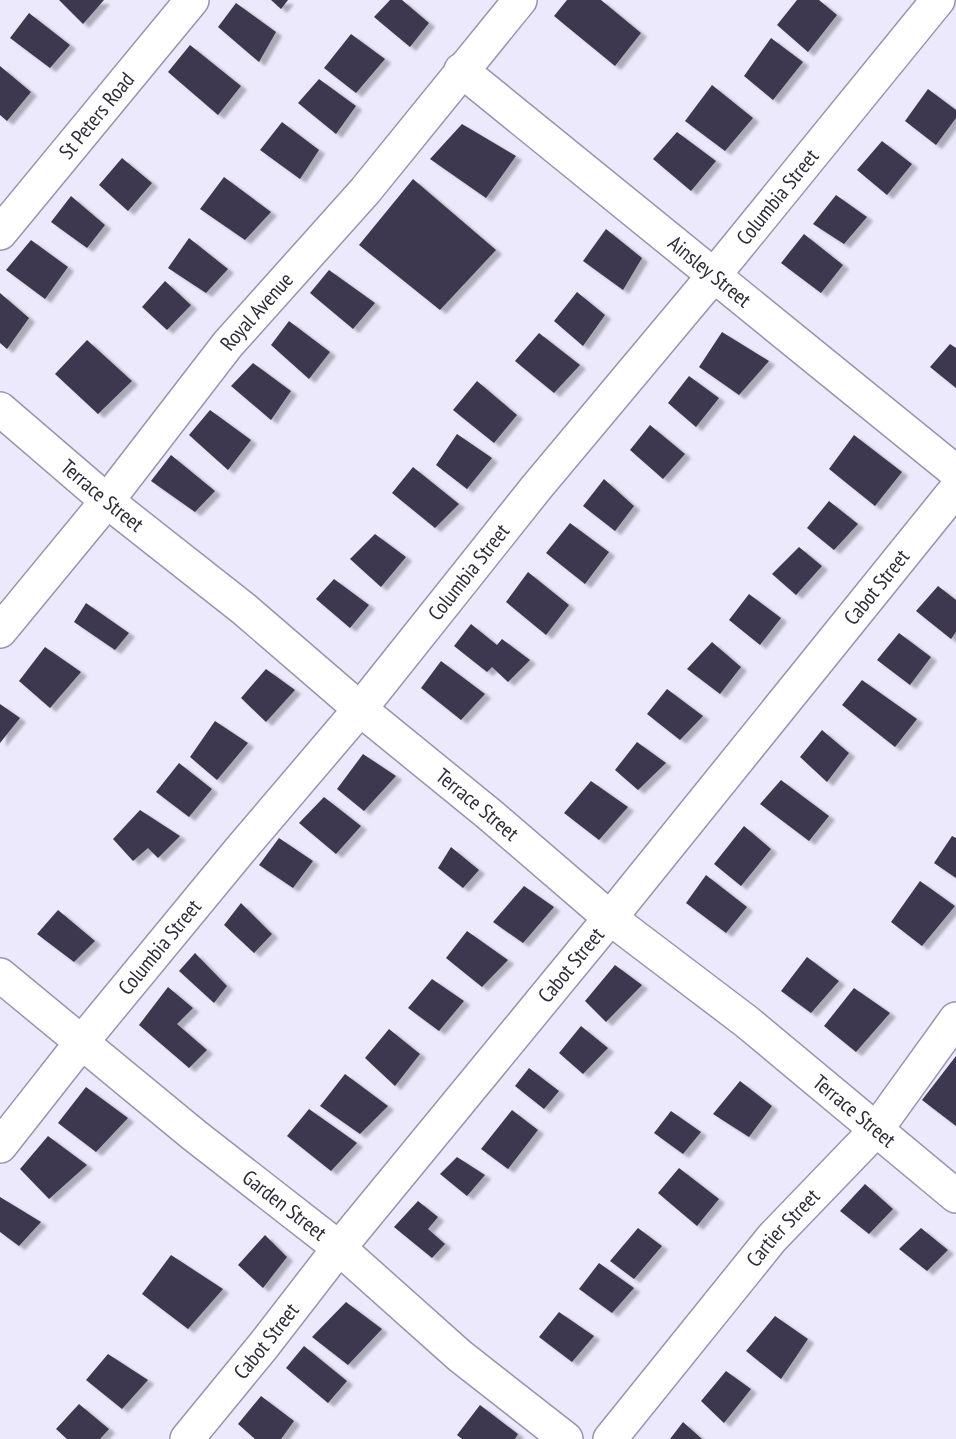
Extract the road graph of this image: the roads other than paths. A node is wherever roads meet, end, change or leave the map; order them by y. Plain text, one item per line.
1 (192, 0) edge
2 (520, 0) edge
3 (938, 0) edge
4 (461, 70) junction
5 (0, 233) edge
6 (715, 274) junction
7 (0, 409) edge
8 (956, 472) edge
9 (956, 489) edge
10 (107, 501) junction
11 (0, 631) edge
12 (360, 710) junction
13 (610, 918) junction
14 (0, 975) edge
15 (956, 1019) edge
16 (81, 1043) junction
17 (876, 1130) junction
18 (0, 1146) edge
19 (956, 1196) edge
20 (339, 1248) junction
21 (187, 1439) edge
22 (566, 1439) edge
23 (610, 1439) edge

1 - 5 street, St Peters Road
2 - 4 street, Royal Avenue
3 - 6 street, Columbia Street
4 - 6 street, Ainsley Street
4 - 10 street, Royal Avenue
6 - 8 street, Ainsley Street
6 - 12 street, Columbia Street
7 - 10 street, Terrace Street
9 - 13 street, Cabot Street
10 - 11 street, Royal Avenue
10 - 12 street, Terrace Street
12 - 13 street, Terrace Street
12 - 16 street, Columbia Street
13 - 17 street, Terrace Street
13 - 20 street, Cabot Street
14 - 16 street, Garden Street
15 - 17 street, Cartier Street
16 - 18 street, Columbia Street
16 - 20 street, Garden Street
17 - 19 street, Terrace Street
17 - 23 street, Cartier Street
20 - 21 street, Cabot Street
20 - 22 street, Garden Street

